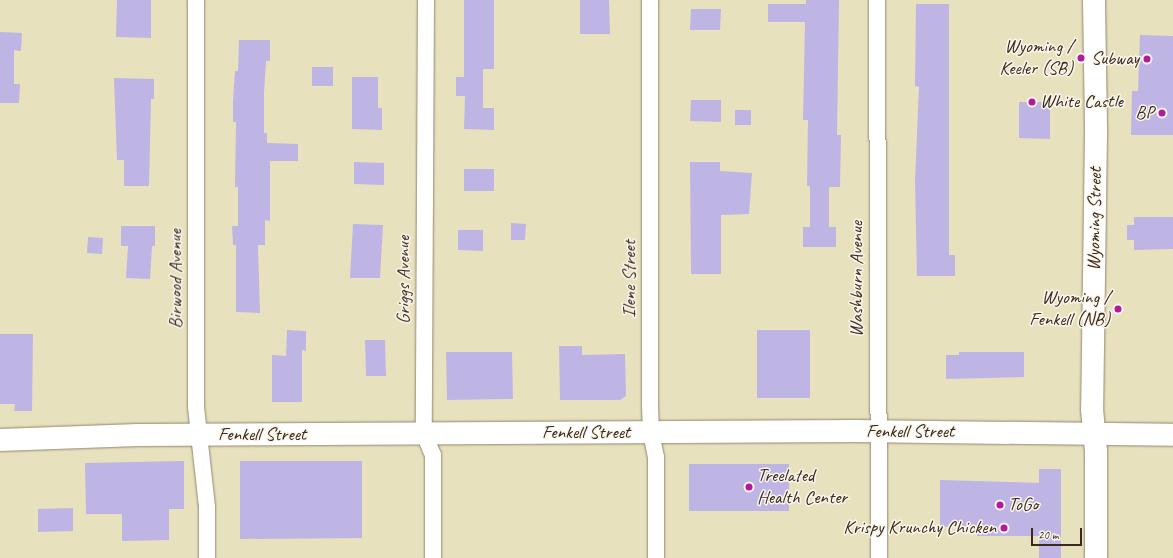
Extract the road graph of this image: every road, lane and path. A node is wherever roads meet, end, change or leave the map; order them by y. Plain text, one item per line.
1 (196, 0) edge
2 (426, 0) edge
3 (650, 0) edge
4 (876, 0) edge
5 (1088, 0) edge
6 (1094, 11) edge
7 (878, 431) junction
8 (651, 432) junction
9 (1094, 433) junction
10 (424, 434) junction
11 (199, 435) junction
12 (1173, 435) edge
13 (0, 440) edge
14 (207, 558) edge
15 (433, 558) edge
16 (656, 558) edge
17 (879, 558) edge
18 (1096, 558) edge

1 - 11 street, Birwood Avenue
2 - 10 street, Griggs Avenue
3 - 8 street, Ilene Street
4 - 7 street, Washburn Avenue
5 - 6 street, Wyoming Street
6 - 9 street, Wyoming Street
7 - 8 street, Fenkell Street
7 - 9 street, Fenkell Street
7 - 17 street, Washburn Avenue
8 - 10 street, Fenkell Street
8 - 16 street, Ilene Street
9 - 12 street, Fenkell Street
9 - 18 street, Wyoming Street
10 - 11 street, Fenkell Street
10 - 15 street, Griggs Avenue
11 - 13 street, Fenkell Street
11 - 14 street, Birwood Avenue

